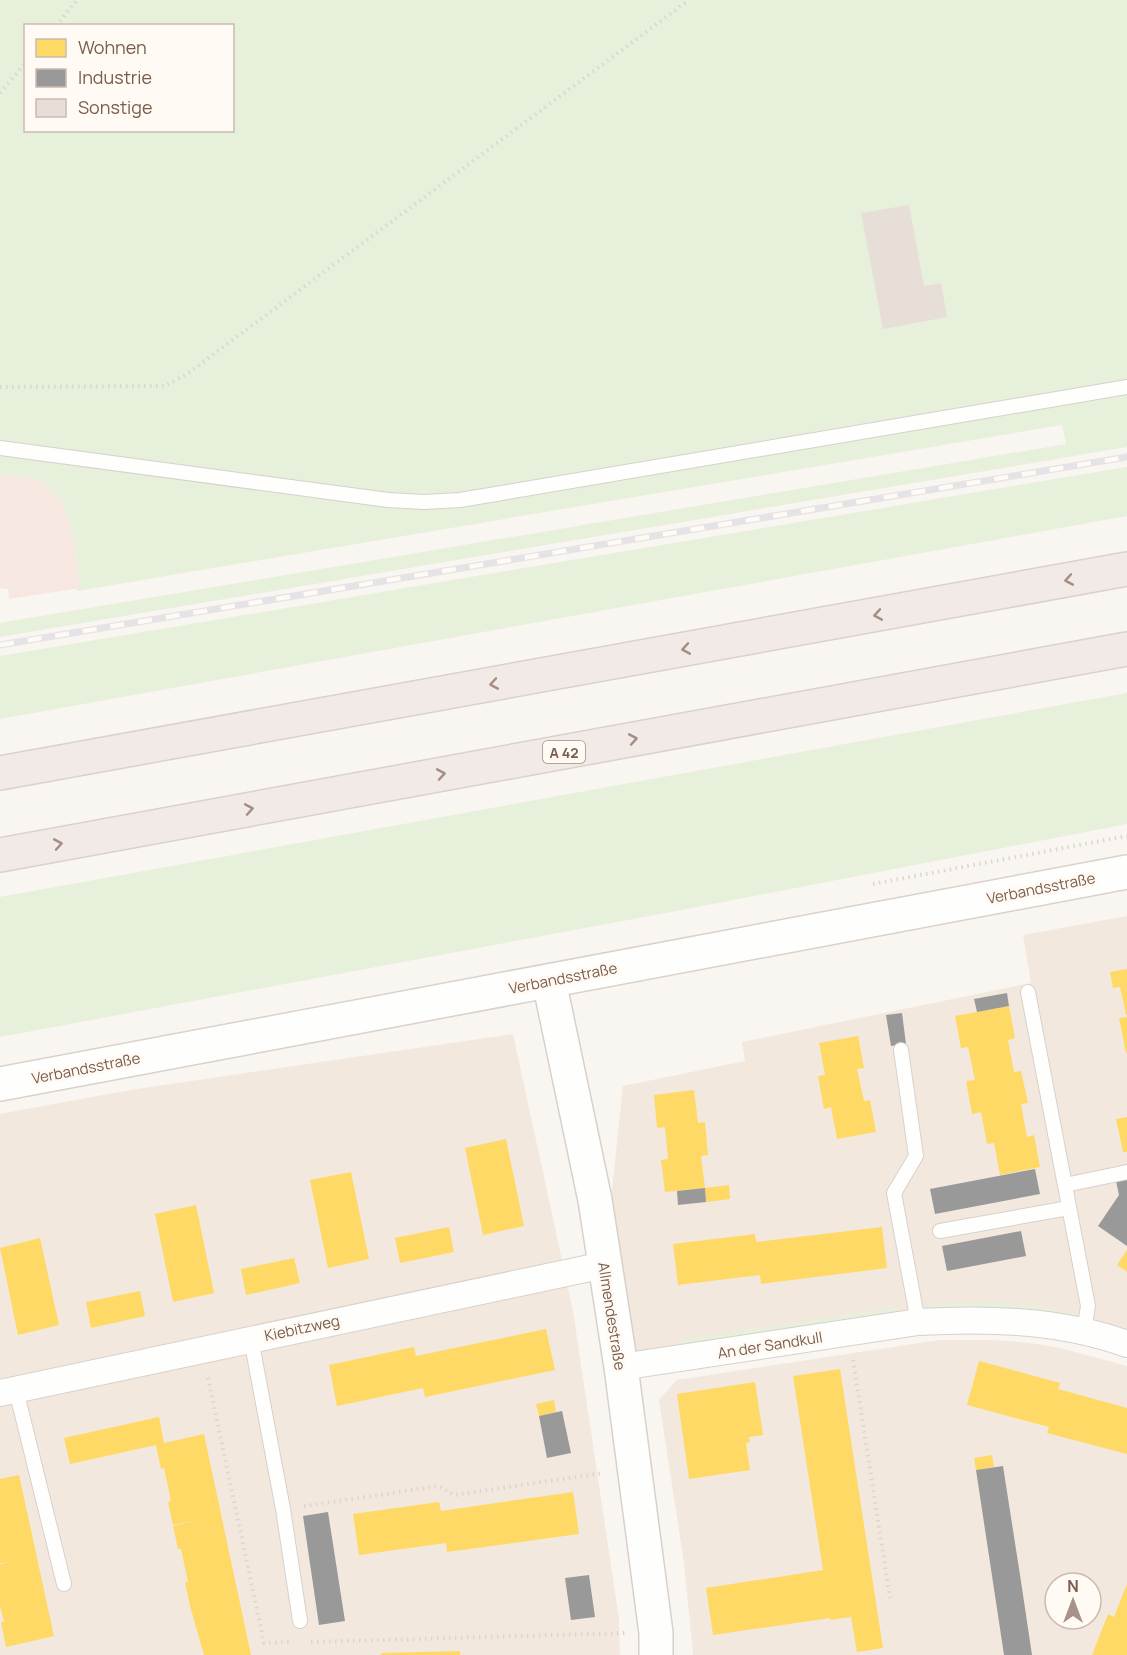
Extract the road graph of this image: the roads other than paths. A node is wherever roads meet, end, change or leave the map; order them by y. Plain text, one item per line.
1 (1127, 387) edge
2 (0, 448) edge
3 (1127, 569) edge
4 (1127, 649) edge
5 (0, 773) edge
6 (0, 855) edge
7 (1127, 872) edge
8 (549, 981) junction
9 (1028, 992) dead end
10 (901, 1050) dead end
11 (0, 1084) edge
12 (1127, 1172) edge
13 (1065, 1185) junction
14 (1069, 1208) junction
15 (940, 1231) dead end
16 (604, 1265) junction
17 (918, 1322) junction
18 (1084, 1331) junction
19 (251, 1339) junction
20 (1127, 1344) edge
21 (621, 1367) junction
22 (8, 1392) edge
23 (64, 1584) dead end
24 (300, 1621) dead end
25 (656, 1644) edge

1 - 2 lane
3 -> 5 highway
6 -> 4 highway, A 42
7 - 8 main road, Verbandsstraße
8 - 11 main road, Verbandsstraße
8 - 16 main road, Allmendestraße
9 - 13 lane
10 - 17 lane
12 - 13 lane
13 - 14 lane
14 - 15 lane
14 - 18 lane
16 - 19 street, Kiebitzweg
16 - 21 main road, Allmendestraße
17 - 18 street, An der Sandkull
17 - 21 street, An der Sandkull
18 - 20 street, An der Sandkull
19 - 22 street, Kiebitzweg
19 - 24 lane
21 - 25 main road, Allmendestraße
22 - 23 lane

